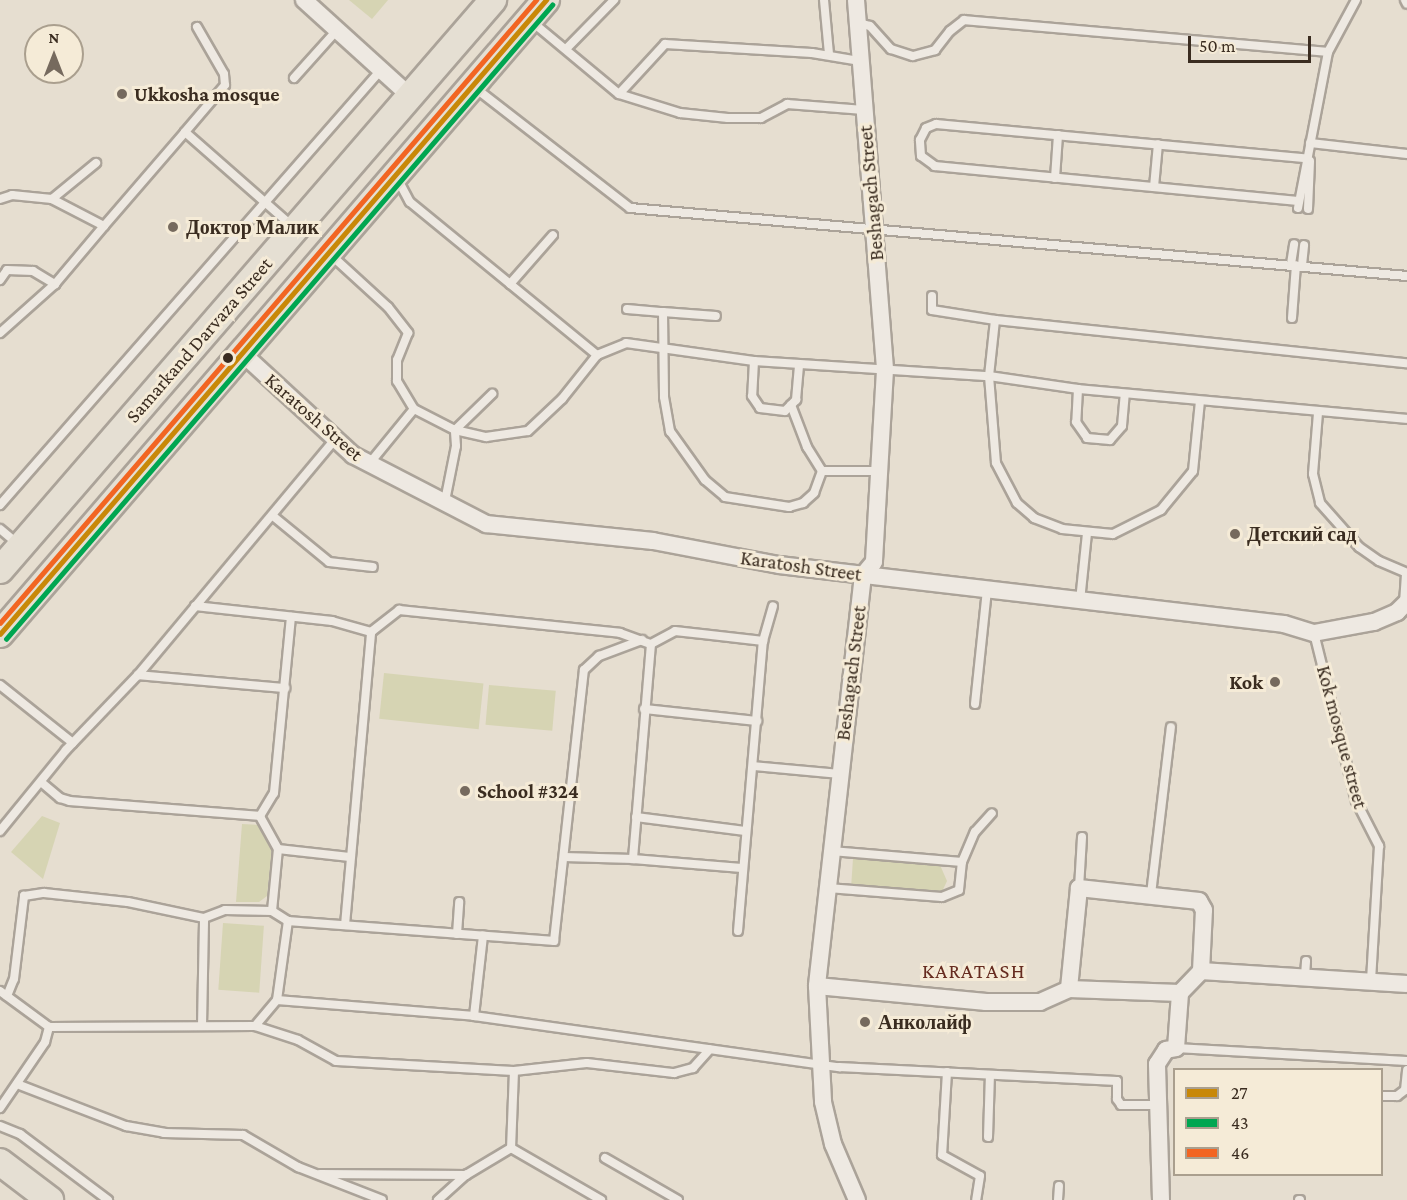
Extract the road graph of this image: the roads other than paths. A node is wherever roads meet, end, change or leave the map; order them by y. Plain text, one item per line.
1 (304, 0) edge
2 (493, 0) edge
3 (546, 0) edge
4 (614, 0) edge
5 (824, 0) edge
6 (856, 0) edge
7 (1356, 0) edge
8 (1405, 0) edge
9 (1407, 4) edge
10 (529, 20) junction
11 (856, 22) junction
12 (197, 27) dead end
13 (337, 30) junction
14 (566, 49) junction
15 (1328, 52) junction
16 (828, 54) junction
17 (860, 61) junction
18 (381, 70) junction
19 (294, 78) dead end
20 (472, 85) junction
21 (619, 94) junction
22 (410, 96) junction
23 (864, 110) junction
24 (185, 132) junction
25 (1058, 135) junction
26 (1310, 143) junction
27 (1158, 144) junction
28 (364, 149) junction
29 (1407, 154) edge
30 (1306, 158) junction
31 (96, 164) dead end
32 (396, 175) junction
33 (1055, 178) junction
34 (1154, 187) junction
35 (0, 199) edge
36 (52, 199) junction
37 (266, 203) junction
38 (1308, 209) dead end
39 (104, 226) junction
40 (295, 229) junction
41 (875, 229) junction
42 (553, 235) dead end
43 (1294, 244) dead end
44 (1304, 245) dead end
45 (328, 253) junction
46 (1296, 265) junction
47 (1407, 276) edge
48 (0, 280) edge
49 (55, 284) junction
50 (510, 284) junction
51 (932, 296) dead end
52 (627, 309) dead end
53 (663, 312) junction
54 (716, 316) dead end
55 (1292, 318) dead end
56 (995, 320) junction
57 (0, 333) edge
58 (664, 348) junction
59 (242, 353) junction
60 (597, 356) junction
61 (754, 361) junction
62 (1407, 363) edge
63 (799, 365) junction
64 (885, 370) junction
65 (989, 376) junction
66 (1078, 389) junction
67 (492, 394) dead end
68 (1125, 394) junction
69 (1200, 401) junction
70 (791, 405) junction
71 (414, 409) junction
72 (1318, 413) junction
73 (1407, 419) edge
74 (455, 430) junction
75 (335, 439) junction
76 (369, 465) junction
77 (822, 471) junction
78 (879, 471) junction
79 (445, 501) junction
80 (0, 505) edge
81 (273, 516) junction
82 (0, 529) edge
83 (1087, 533) junction
84 (21, 546) junction
85 (373, 567) dead end
86 (0, 570) edge
87 (1406, 573) edge
88 (863, 575) junction
89 (987, 590) junction
90 (1080, 601) junction
91 (1405, 604) edge
92 (195, 606) junction
93 (773, 606) dead end
94 (291, 616) junction
95 (371, 632) junction
96 (1314, 633) junction
97 (0, 634) edge
98 (764, 641) junction
99 (646, 642) junction
100 (138, 675) junction
101 (0, 685) edge
102 (285, 688) junction
103 (975, 704) dead end
104 (644, 709) junction
105 (757, 721) junction
106 (1171, 727) dead end
107 (73, 743) junction
108 (753, 766) junction
109 (838, 774) junction
110 (41, 782) junction
111 (992, 813) dead end
112 (260, 816) junction
113 (636, 817) junction
114 (0, 831) edge
115 (745, 831) junction
116 (1082, 837) dead end
117 (278, 849) junction
118 (831, 851) junction
119 (350, 857) junction
120 (564, 857) junction
121 (633, 859) junction
122 (962, 862) junction
123 (742, 868) junction
124 (828, 888) junction
125 (1079, 888) junction
126 (1151, 894) junction
127 (459, 902) dead end
128 (272, 911) junction
129 (204, 918) junction
130 (288, 921) junction
131 (345, 925) junction
132 (738, 931) dead end
133 (457, 934) junction
134 (483, 936) junction
135 (1201, 971) junction
136 (1371, 981) junction
137 (1407, 984) edge
138 (817, 986) junction
139 (1069, 989) junction
140 (3, 993) edge
141 (1180, 993) junction
142 (277, 1000) junction
143 (474, 1016) junction
144 (202, 1026) junction
145 (255, 1026) junction
146 (49, 1027) junction
147 (1176, 1048) junction
148 (710, 1049) junction
149 (1407, 1061) edge
150 (819, 1062) junction
151 (1407, 1070) edge
152 (514, 1071) junction
153 (946, 1072) junction
154 (990, 1075) junction
155 (17, 1084) junction
156 (1383, 1096) edge
157 (1158, 1105) junction
158 (0, 1108) edge
159 (0, 1126) edge
160 (988, 1137) dead end
161 (511, 1148) junction
162 (605, 1158) dead end
163 (0, 1162) edge
164 (316, 1174) junction
165 (466, 1174) junction
166 (1059, 1186) dead end
167 (50, 1200) edge
168 (108, 1200) edge
169 (382, 1200) edge
170 (438, 1200) edge
171 (601, 1200) edge
172 (678, 1200) edge
173 (857, 1200) edge
174 (976, 1200) edge
175 (1058, 1200) edge
176 (1161, 1200) edge

1 - 13 street
2 - 22 main road, Samarkand Darvaza Street
3 - 10 main road, Samarkand Darvaza Street
4 - 14 lane
5 - 16 lane
6 - 11 street, Beshagach Street
7 - 15 lane
8 - 9 lane
10 - 14 lane
10 - 20 main road, Samarkand Darvaza Street
11 - 15 lane
11 - 17 street, Beshagach Street
12 - 24 lane
13 - 18 street
13 - 19 lane
14 - 21 lane
15 - 26 lane
16 - 17 lane
16 - 21 lane
17 - 23 street, Beshagach Street
18 - 22 street
18 - 37 lane
20 - 32 main road, Samarkand Darvaza Street
20 - 41 lane
21 - 23 lane
22 - 28 main road, Samarkand Darvaza Street
23 - 41 street, Beshagach Street
24 - 37 lane
24 - 39 lane
25 - 27 lane
25 - 33 lane
25 - 33 lane
26 - 29 lane
26 - 30 lane
26 - 38 lane
27 - 30 lane
27 - 34 lane
28 - 32 main road
28 - 40 main road, Samarkand Darvaza Street
30 - 34 lane
31 - 36 lane
32 - 45 main road, Samarkand Darvaza Street
32 - 50 lane
33 - 34 lane
35 - 36 lane
36 - 39 lane
37 - 40 lane
37 - 80 lane
39 - 49 lane
40 - 84 main road, Samarkand Darvaza Street
41 - 46 lane
41 - 64 street, Beshagach Street
42 - 50 lane
43 - 46 lane
44 - 46 lane
45 - 59 main road, Samarkand Darvaza Street
45 - 71 lane
46 - 47 lane
46 - 55 lane
48 - 49 lane
49 - 57 lane
50 - 60 lane
51 - 56 lane
52 - 53 lane
53 - 54 lane
53 - 58 lane
56 - 62 lane
56 - 65 lane
58 - 60 lane
58 - 61 lane
58 - 77 lane
59 - 75 street, Karatosh Street
59 - 97 main road, Samarkand Darvaza Street
60 - 74 lane
61 - 63 lane
61 - 70 lane
63 - 64 lane
63 - 70 lane
64 - 65 lane
64 - 78 street, Beshagach Street
65 - 66 lane
65 - 83 lane
66 - 68 lane
66 - 68 lane
67 - 74 lane
68 - 69 lane
69 - 72 lane
69 - 83 lane
70 - 77 lane
71 - 74 lane
71 - 76 lane
72 - 73 lane
72 - 87 lane
74 - 79 lane
75 - 76 street, Karatosh Street
75 - 81 lane
76 - 79 street, Karatosh Street
77 - 78 lane
78 - 88 street, Beshagach Street
79 - 88 street, Karatosh Street
81 - 85 lane
81 - 92 lane
82 - 84 lane
83 - 90 lane
84 - 86 main road, Samarkand Darvaza Street
87 - 91 lane
88 - 89 street, Karatosh Street
88 - 109 street, Beshagach Street
89 - 90 street, Karatosh Street
89 - 103 lane
90 - 96 street, Karatosh Street
91 - 96 street, Karatosh Street
92 - 94 lane
92 - 100 lane
93 - 98 lane
94 - 95 lane
94 - 102 lane
95 - 99 lane
95 - 119 lane
96 - 136 lane, Kok mosque street
98 - 99 lane
98 - 105 lane
99 - 104 lane
99 - 120 lane
100 - 102 lane
100 - 107 lane
101 - 107 lane
102 - 112 lane
104 - 105 lane
104 - 113 lane
105 - 108 lane
106 - 126 lane
107 - 110 lane
108 - 109 lane
108 - 115 lane
109 - 118 street, Beshagach Street
110 - 112 lane
110 - 114 lane
111 - 122 lane
112 - 117 lane
113 - 115 lane
113 - 121 lane
115 - 123 lane
116 - 125 lane
117 - 119 lane
117 - 128 lane
118 - 122 lane
118 - 124 street, Beshagach Street
119 - 131 lane
120 - 121 lane
120 - 134 lane
121 - 123 lane
122 - 124 lane
123 - 132 lane
124 - 138 street, Beshagach Street
125 - 126 street
125 - 139 street
126 - 135 street
127 - 133 lane
128 - 129 lane
128 - 130 lane
129 - 140 lane
129 - 144 lane
130 - 131 lane
130 - 142 lane
131 - 133 lane
133 - 134 lane
134 - 143 lane
135 - 136 street
135 - 141 street
136 - 137 street
138 - 139 street
138 - 150 street, Beshagach Street
139 - 141 street
140 - 146 lane
141 - 147 street
142 - 143 lane
142 - 145 lane
143 - 148 lane
144 - 145 lane
144 - 146 lane
145 - 152 lane
146 - 155 lane
147 - 149 lane
147 - 157 street
148 - 150 lane
148 - 152 lane
150 - 153 lane
150 - 173 street, Beshagach Street
151 - 156 lane
152 - 161 lane
153 - 154 lane
153 - 174 lane
154 - 157 lane
154 - 160 lane
155 - 158 lane
155 - 164 lane
157 - 176 street
159 - 168 lane
161 - 165 lane
161 - 171 lane
162 - 172 lane
163 - 167 main road
164 - 165 lane
164 - 169 lane
165 - 170 lane
166 - 175 lane

